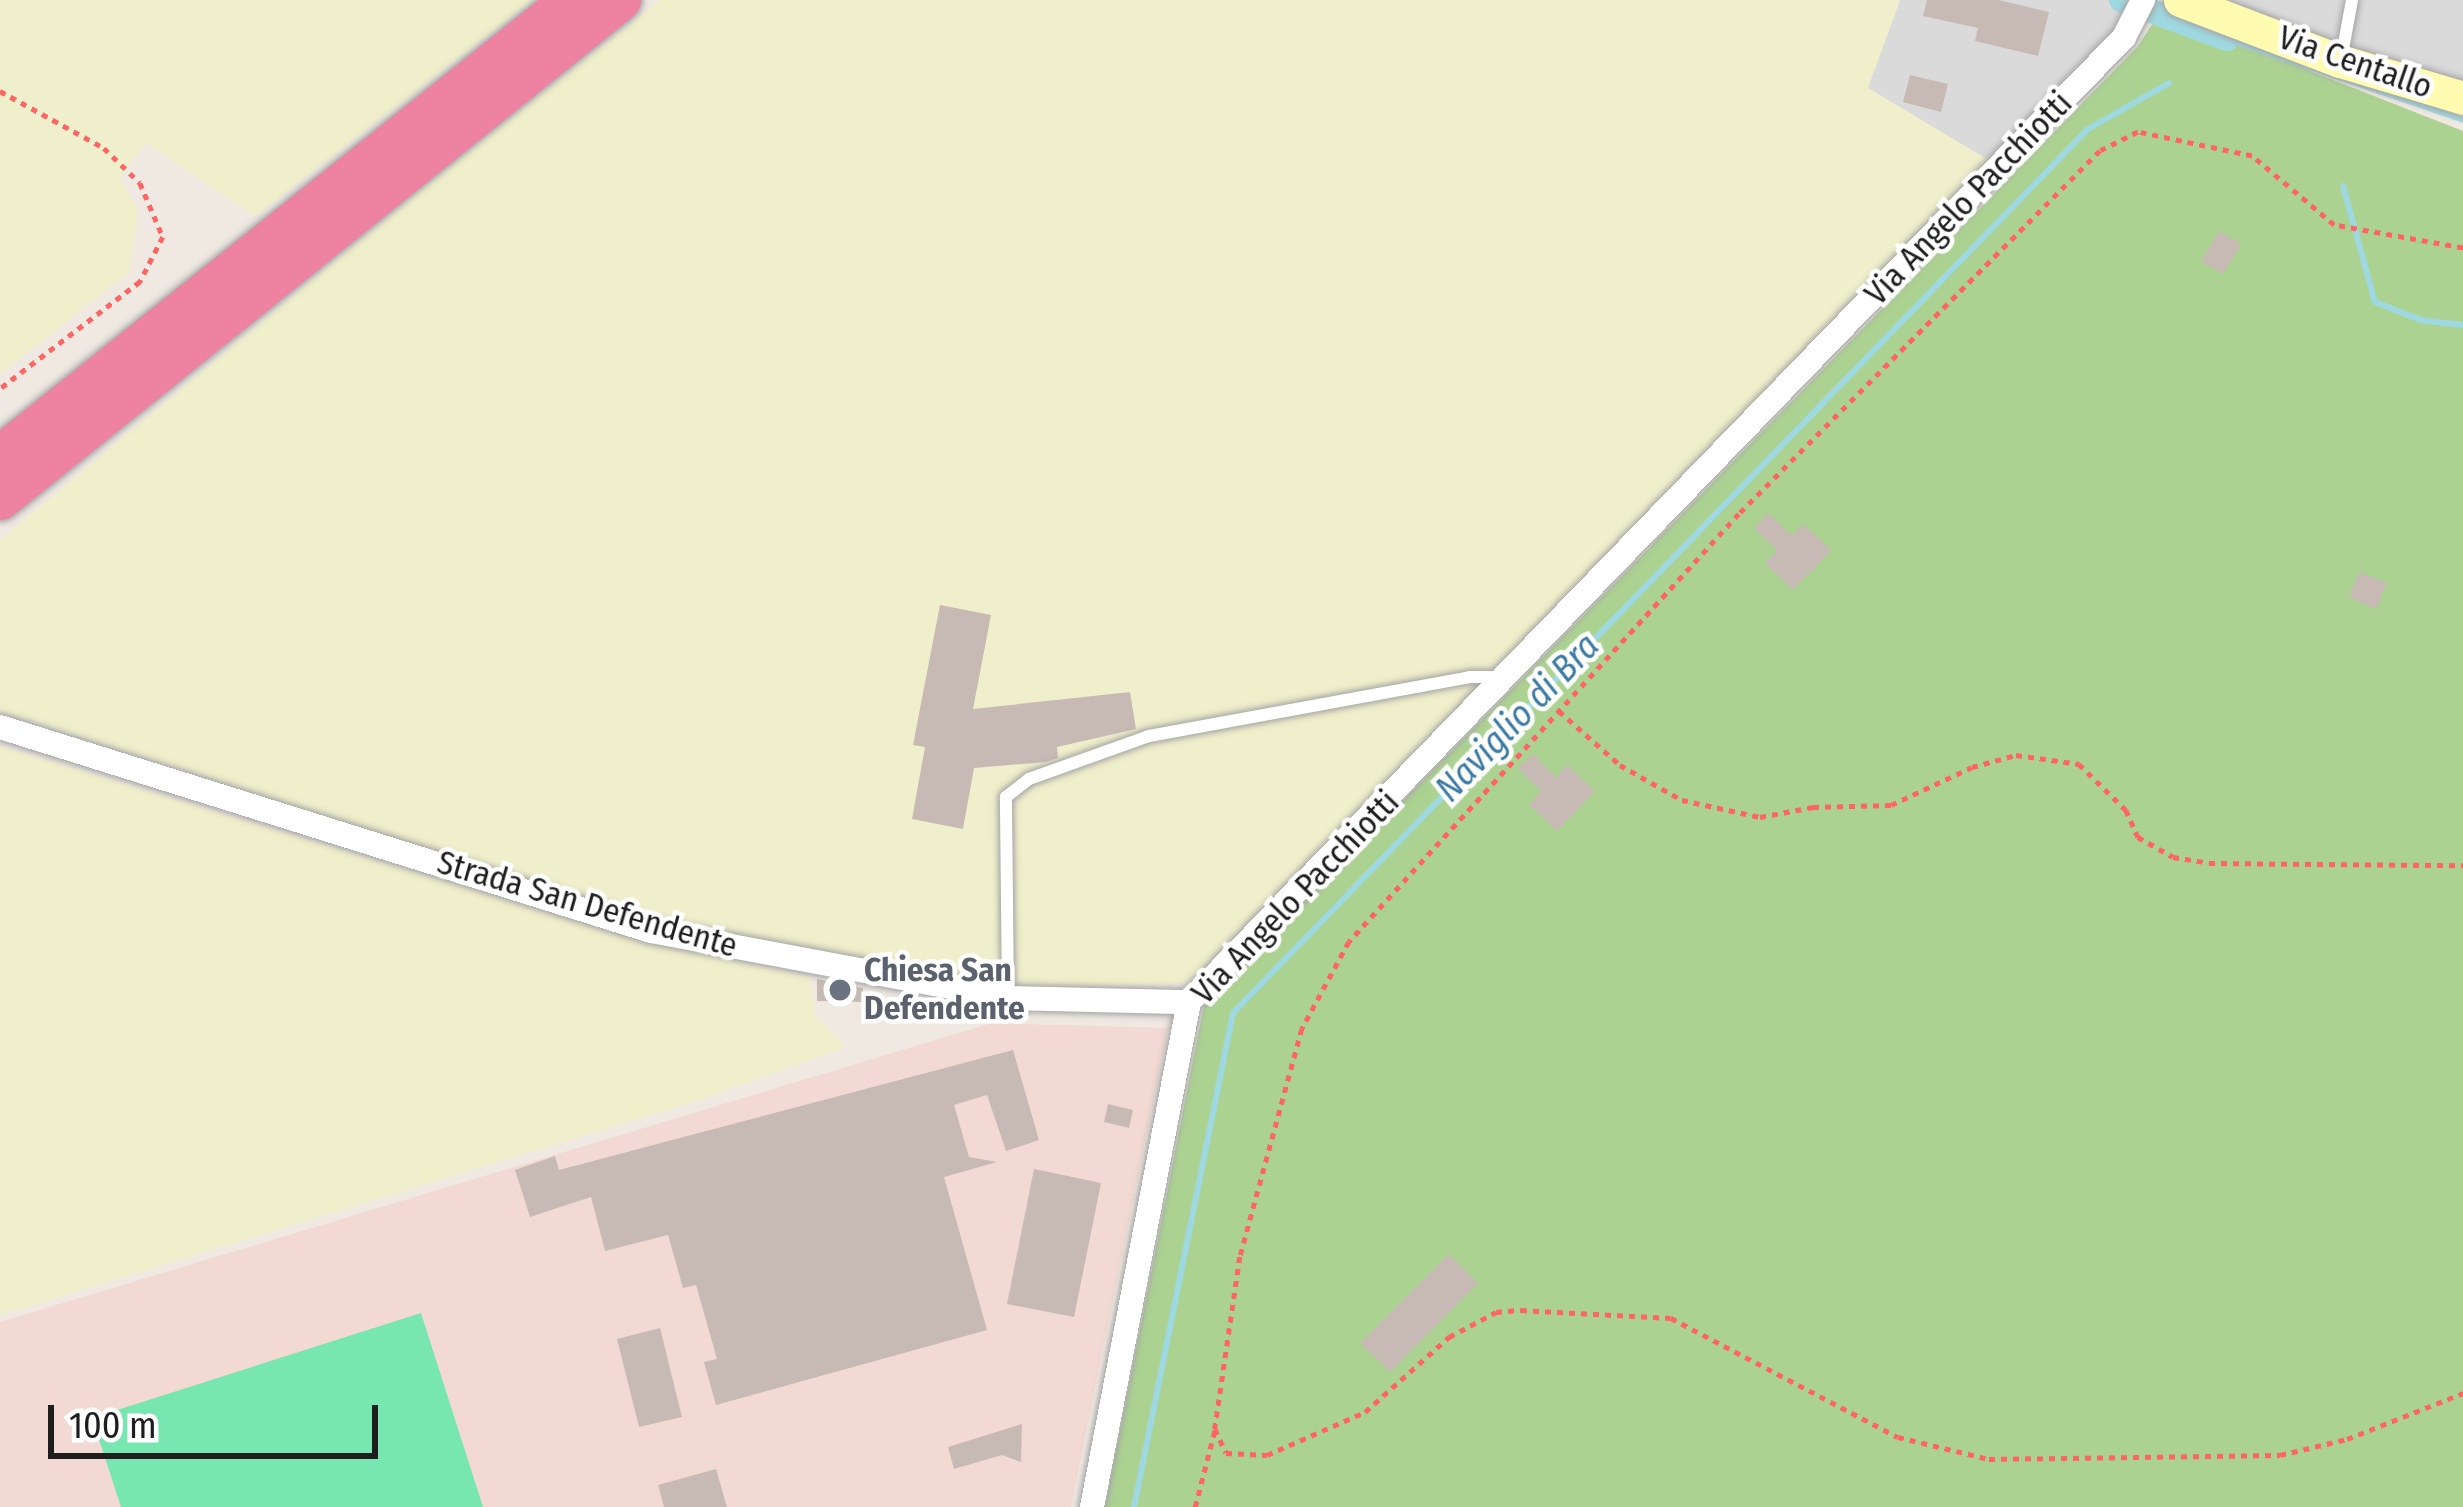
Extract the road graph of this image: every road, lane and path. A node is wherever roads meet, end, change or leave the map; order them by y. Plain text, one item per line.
1 (572, 0) edge
2 (620, 0) edge
3 (2180, 0) edge
4 (2352, 0) edge
5 (2139, 9) edge
6 (2341, 61) junction
7 (0, 92) edge
8 (2463, 98) edge
9 (2463, 248) edge
10 (0, 389) edge
11 (0, 457) edge
12 (0, 499) edge
13 (1510, 677) junction
14 (1559, 711) junction
15 (0, 728) edge
16 (2463, 865) edge
17 (1008, 998) junction
18 (1190, 1002) junction
19 (2463, 1393) edge
20 (1215, 1429) junction
21 (1092, 1507) edge
22 (1195, 1507) edge

1 - 11 highway
2 - 12 highway
3 - 6 main road, Via Centallo
4 - 6 lane
5 - 13 street, Via Angelo Pacchiotti
6 - 8 main road, Via Centallo
7 - 10 path
9 - 14 path
13 - 17 lane
13 - 18 street, Via Angelo Pacchiotti
14 - 16 path
14 - 20 path
15 - 17 street, Strada San Defendente
17 - 18 street, Strada San Defendente
18 - 21 street, Via Angelo Pacchiotti
19 - 20 path
20 - 22 path

